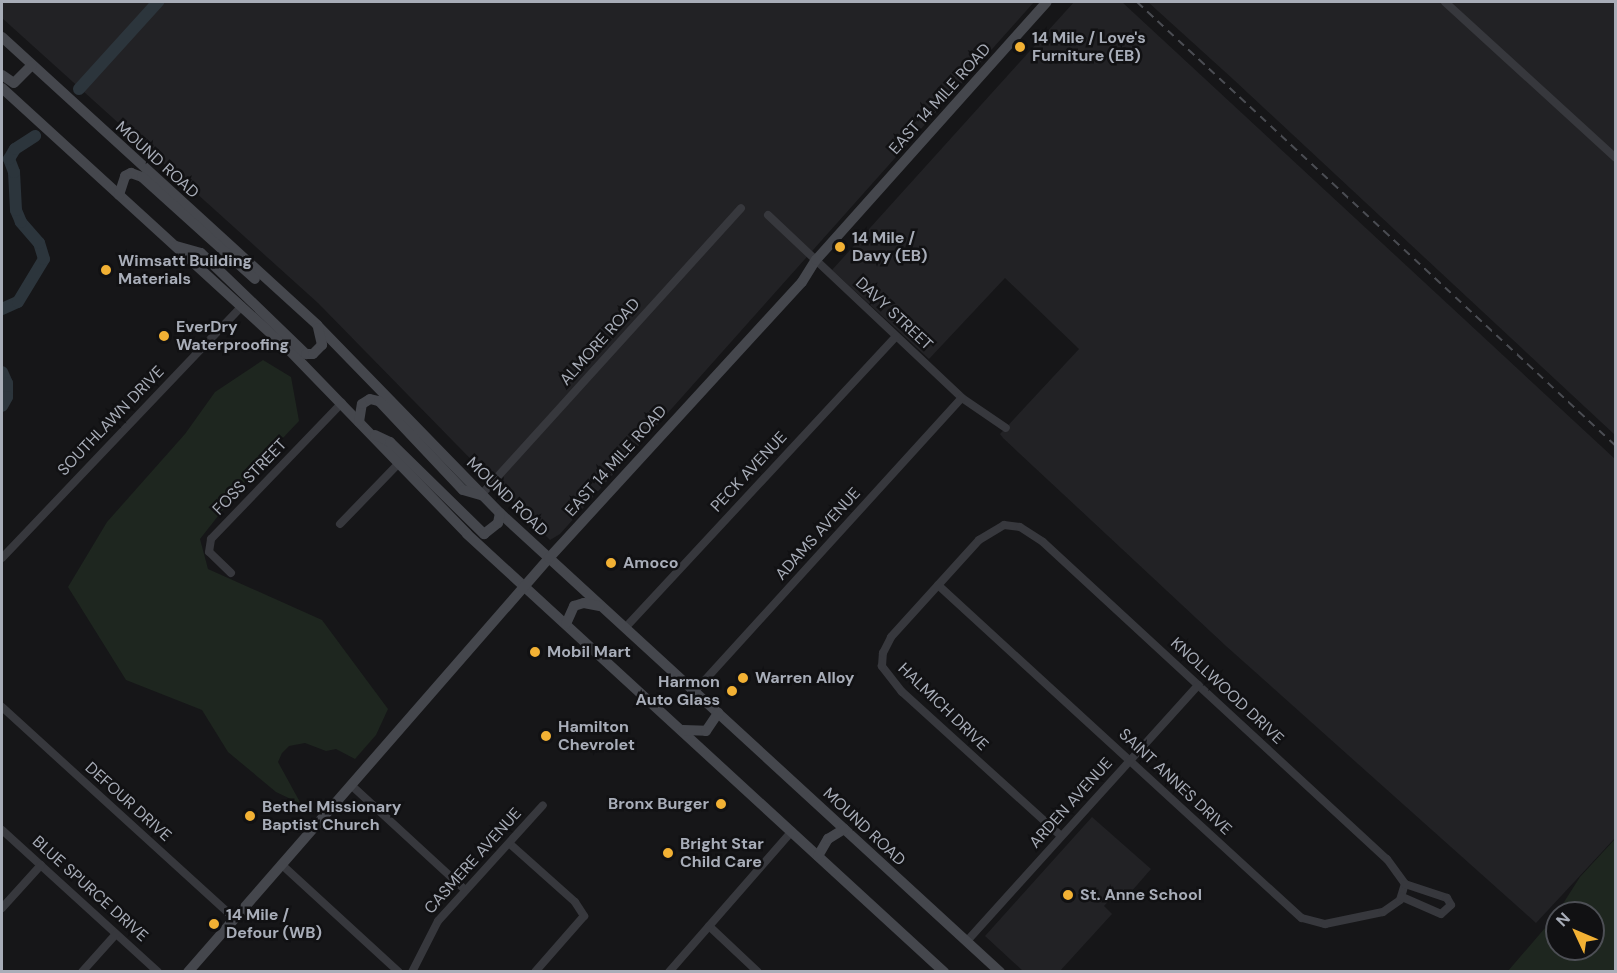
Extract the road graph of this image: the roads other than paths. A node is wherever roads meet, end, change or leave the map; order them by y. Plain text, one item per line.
1 (1047, 2) edge
2 (1444, 2) edge
3 (2, 37) edge
4 (32, 65) junction
5 (2, 75) edge
6 (2, 88) edge
7 (1616, 158) edge
8 (119, 195) junction
9 (741, 208) dead end
10 (768, 215) dead end
11 (176, 246) junction
12 (816, 260) junction
13 (279, 292) junction
14 (242, 306) junction
15 (316, 326) junction
16 (896, 336) junction
17 (963, 398) junction
18 (342, 403) junction
19 (359, 422) junction
20 (1006, 428) dead end
21 (402, 460) junction
22 (482, 495) junction
23 (500, 513) junction
24 (340, 524) dead end
25 (2, 558) edge
26 (549, 558) junction
27 (231, 573) dead end
28 (938, 585) junction
29 (525, 586) junction
30 (601, 606) junction
31 (566, 624) junction
32 (625, 628) junction
33 (1198, 685) junction
34 (695, 691) junction
35 (2, 707) edge
36 (718, 713) junction
37 (682, 730) junction
38 (1130, 761) junction
39 (351, 785) junction
40 (543, 805) dead end
41 (844, 829) junction
42 (2, 830) edge
43 (792, 831) junction
44 (1061, 836) junction
45 (510, 844) junction
46 (818, 856) junction
47 (281, 864) junction
48 (40, 865) junction
49 (1405, 884) junction
50 (465, 890) junction
51 (1402, 897) junction
52 (2, 908) edge
53 (234, 918) junction
54 (709, 926) junction
55 (116, 933) junction
56 (967, 941) junction
57 (941, 971) edge
58 (82, 972) edge
59 (158, 972) edge
60 (188, 972) edge
61 (399, 972) edge
62 (412, 972) edge
63 (535, 972) edge
64 (669, 972) edge
65 (758, 972) edge
66 (1000, 972) edge

1 - 12 main road, EAST 14 MILE ROAD
2 - 7 street
3 - 4 main road, MOUND ROAD
4 - 5 main road
4 - 13 main road, MOUND ROAD
6 - 8 main road
8 - 11 main road
8 - 13 main road
9 - 22 street, ALMORE ROAD
10 - 12 street, DAVY STREET
11 - 14 main road
11 - 15 main road
12 - 16 street, DAVY STREET
12 - 26 main road, EAST 14 MILE ROAD
13 - 15 main road, MOUND ROAD
14 - 18 main road
14 - 25 street, SOUTHLAWN DRIVE
15 - 22 main road, MOUND ROAD
16 - 17 street, DAVY STREET
16 - 32 street, PECK AVENUE
17 - 20 street, DAVY STREET
17 - 34 street, ADAMS AVENUE
18 - 19 main road
18 - 27 street, FOSS STREET
19 - 21 main road
19 - 22 main road
21 - 23 main road
21 - 24 street
21 - 29 main road
22 - 23 main road, MOUND ROAD
23 - 26 main road, MOUND ROAD
26 - 29 main road, EAST 14 MILE ROAD
26 - 30 main road, MOUND ROAD
28 - 33 street, KNOLLWOOD DRIVE
28 - 38 street, SAINT ANNES DRIVE
28 - 44 street, HALMICH DRIVE
29 - 31 main road
29 - 39 main road, EAST 14 MILE ROAD
30 - 31 main road
30 - 32 main road, MOUND ROAD
31 - 37 main road
32 - 34 main road, MOUND ROAD
33 - 38 street, ARDEN AVENUE
33 - 49 street, KNOLLWOOD DRIVE
34 - 36 main road, MOUND ROAD
35 - 53 street, DEFOUR DRIVE
36 - 37 main road
36 - 41 main road, MOUND ROAD
37 - 43 main road
38 - 44 street, ARDEN AVENUE
38 - 51 street, SAINT ANNES DRIVE
39 - 47 main road, EAST 14 MILE ROAD
39 - 50 street
40 - 45 street, CASMERE AVENUE
41 - 46 main road
41 - 56 main road, MOUND ROAD
42 - 48 street, BLUE SPURCE DRIVE
43 - 46 main road
43 - 54 street
44 - 56 street, ARDEN AVENUE
45 - 50 street, CASMERE AVENUE
45 - 63 street
46 - 57 main road
47 - 53 main road, EAST 14 MILE ROAD
47 - 61 street
48 - 52 street
48 - 55 street, BLUE SPURCE DRIVE
49 - 51 street
49 - 51 street
50 - 62 street, CASMERE AVENUE
53 - 60 main road, EAST 14 MILE ROAD
54 - 64 street
54 - 65 street
55 - 58 street
55 - 59 street, BLUE SPURCE DRIVE
56 - 66 main road, MOUND ROAD

